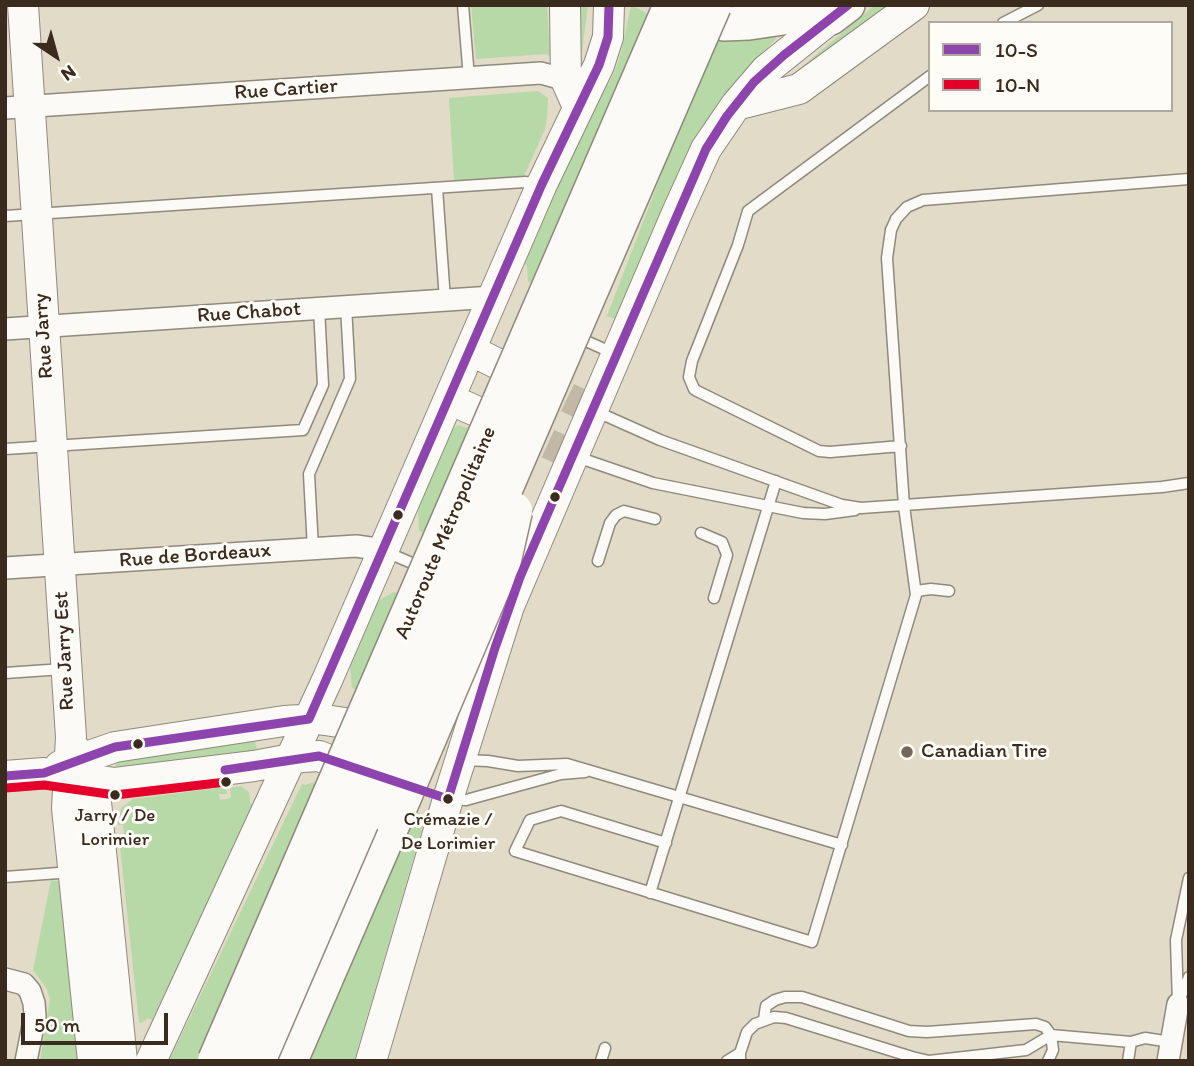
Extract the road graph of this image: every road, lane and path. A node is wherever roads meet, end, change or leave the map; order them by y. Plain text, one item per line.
1 (23, 5) edge
2 (463, 5) edge
3 (565, 5) edge
4 (610, 5) edge
5 (673, 5) edge
6 (914, 5) edge
7 (1038, 5) edge
8 (839, 11) edge
9 (718, 15) edge
10 (1007, 21) edge
11 (928, 77) edge
12 (469, 78) junction
13 (572, 93) junction
14 (736, 105) junction
15 (17, 108) edge
16 (1189, 179) edge
17 (542, 184) junction
18 (437, 188) junction
19 (37, 215) junction
20 (5, 216) edge
21 (493, 297) junction
22 (445, 300) junction
23 (346, 306) junction
24 (319, 308) junction
25 (521, 311) dead end
26 (545, 322) dead end
27 (43, 326) junction
28 (5, 329) edge
29 (561, 330) dead end
30 (470, 350) junction
31 (616, 355) junction
32 (498, 364) tunnel mouth
33 (449, 400) junction
34 (588, 408) junction
35 (478, 412) tunnel mouth
36 (536, 414) junction
37 (52, 446) junction
38 (901, 446) junction
39 (5, 449) edge
40 (569, 453) junction
41 (776, 481) junction
42 (1189, 483) edge
43 (769, 506) junction
44 (904, 506) junction
45 (861, 508) junction
46 (655, 519) dead end
47 (701, 533) dead end
48 (313, 549) junction
49 (384, 550) junction
50 (598, 561) dead end
51 (414, 564) dead end
52 (60, 565) junction
53 (5, 568) edge
54 (916, 591) junction
55 (949, 591) dead end
56 (714, 598) dead end
57 (66, 668) junction
58 (5, 673) edge
59 (309, 719) junction
60 (345, 723) dead end
61 (291, 759) junction
62 (445, 759) junction
63 (328, 760) dead end
64 (69, 765) junction
65 (597, 772) junction
66 (5, 776) edge
67 (680, 797) junction
68 (447, 799) junction
69 (405, 804) junction
70 (666, 843) junction
71 (842, 845) junction
72 (72, 872) junction
73 (5, 877) edge
74 (1189, 877) edge
75 (650, 893) junction
76 (1189, 977) edge
77 (15, 981) edge
78 (1183, 1005) edge
79 (764, 1019) junction
80 (1051, 1035) junction
81 (1131, 1042) junction
82 (605, 1048) dead end
83 (1170, 1051) edge
84 (740, 1057) edge
85 (26, 1061) edge
86 (93, 1061) edge
87 (122, 1061) edge
88 (150, 1061) edge
89 (217, 1061) edge
90 (256, 1061) edge
91 (288, 1061) edge
92 (371, 1061) edge
93 (601, 1061) edge
94 (727, 1061) edge
95 (1048, 1061) edge
96 (1128, 1061) edge

1 - 15 main road
2 - 12 lane
3 - 13 main road
4 - 13 main road
5 - 89 highway, Autoroute Métropolitaine, bridge
6 - 14 main road
7 - 10 lane
8 - 9 main road
8 - 14 main road
9 - 36 highway, Autoroute Métropolitaine, bridge
11 - 38 lane
12 - 13 street, Rue Cartier
12 - 15 street, Rue Cartier
13 - 17 main road
14 - 31 main road
15 - 19 main road, Rue Jarry
16 - 38 lane
17 - 18 lane
17 - 21 main road
18 - 19 lane
18 - 22 lane
19 - 20 lane
19 - 27 main road, Rue Jarry
21 - 22 street, Rue Chabot
21 - 30 main road
22 - 23 street, Rue Chabot
23 - 24 street, Rue Chabot
23 - 48 lane
24 - 27 street, Rue Chabot
24 - 37 lane
25 - 26 lane
27 - 28 street, Rue Chabot
27 - 37 main road, Rue Jarry
29 - 31 lane
30 - 32 main road
30 - 33 main road
31 - 34 main road
33 - 35 main road
33 - 49 main road
34 - 40 main road
34 - 41 lane
36 - 69 highway, bridge
36 - 90 highway, Autoroute Métropolitaine, bridge
37 - 39 lane
37 - 52 main road, Rue Jarry
38 - 44 lane
40 - 43 lane
40 - 62 main road
41 - 43 lane
41 - 45 lane
42 - 44 lane
43 - 45 lane
43 - 67 lane
44 - 45 lane
44 - 54 lane
46 - 50 lane
47 - 56 lane
48 - 49 street, Rue de Bordeaux
48 - 52 street, Rue de Bordeaux
49 - 51 lane
49 - 59 main road
52 - 53 street, Rue de Bordeaux
52 - 57 main road, Rue Jarry Est
54 - 55 lane
54 - 71 lane
57 - 58 lane
57 - 64 main road, Rue Jarry Est
59 - 60 main road
59 - 61 main road
59 - 64 main road
61 - 63 main road
61 - 64 main road
61 - 88 main road
62 - 65 lane
62 - 68 main road
64 - 66 main road
64 - 72 main road, Rue Jarry Est
64 - 87 main road, Rue Jarry Est
65 - 67 lane
65 - 68 lane
67 - 70 lane
67 - 71 lane
68 - 69 main road
68 - 92 main road
69 - 91 highway
70 - 75 lane
70 - 75 lane
71 - 75 lane
72 - 73 lane
72 - 86 main road, Rue Jarry Est
74 - 78 lane
76 - 78 lane
77 - 85 street
78 - 83 street
79 - 80 lane
79 - 80 lane
79 - 84 lane
80 - 81 lane
80 - 95 lane
81 - 83 lane
81 - 96 lane
82 - 93 lane
84 - 94 lane

